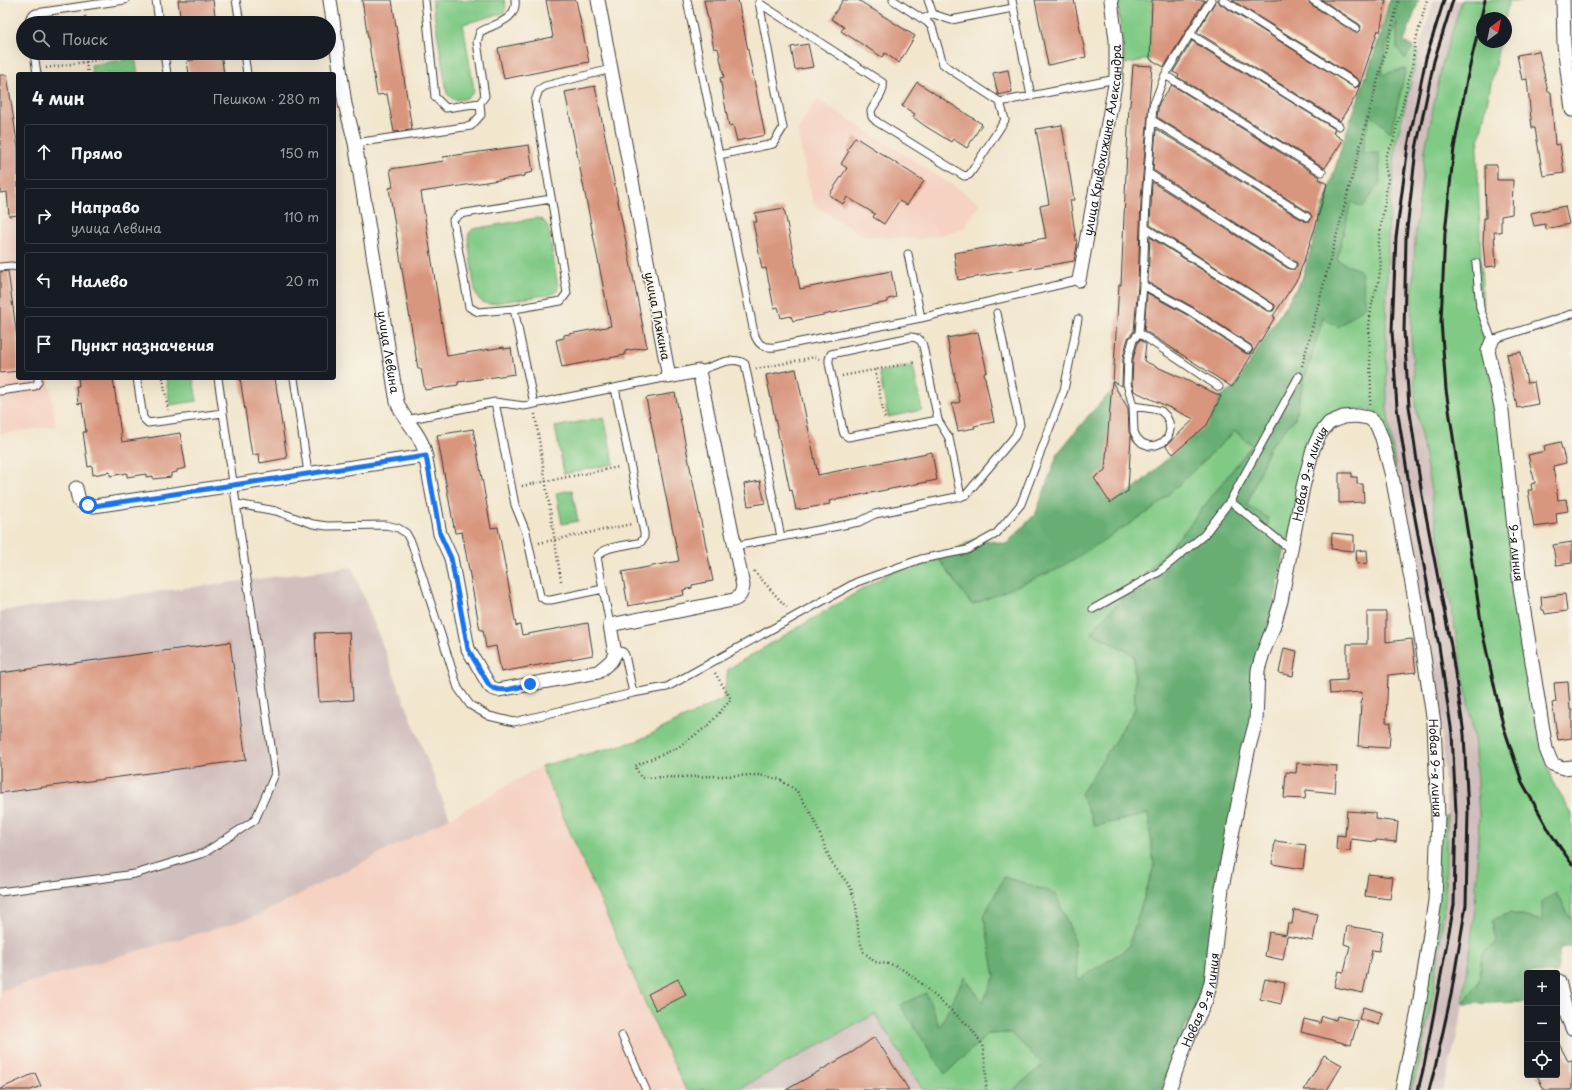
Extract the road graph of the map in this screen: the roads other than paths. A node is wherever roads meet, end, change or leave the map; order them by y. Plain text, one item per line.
1 (125, 0) edge
2 (156, 0) edge
3 (236, 0) edge
4 (330, 0) edge
5 (425, 0) edge
6 (515, 0) edge
7 (598, 0) edge
8 (687, 0) edge
9 (893, 0) edge
10 (928, 0) edge
11 (1110, 0) edge
12 (1211, 0) edge
13 (1223, 0) edge
14 (1313, 0) edge
15 (1563, 0) edge
16 (759, 2) edge
17 (1013, 4) edge
18 (933, 14) junction
19 (30, 16) edge
20 (158, 16) edge
21 (239, 16) edge
22 (332, 16) edge
23 (923, 19) junction
24 (1356, 28) dead end
25 (1190, 34) junction
26 (336, 42) edge
27 (35, 60) edge
28 (165, 60) edge
29 (245, 60) edge
30 (611, 69) junction
31 (36, 72) edge
32 (167, 72) edge
33 (248, 72) edge
34 (1165, 75) junction
35 (1116, 79) junction
36 (1355, 83) dead end
37 (1031, 96) junction
38 (1000, 102) junction
39 (480, 103) junction
40 (1572, 110) edge
41 (1152, 120) junction
42 (1339, 126) dead end
43 (355, 143) junction
44 (719, 155) junction
45 (1322, 172) dead end
46 (1148, 173) junction
47 (551, 198) junction
48 (1307, 217) dead end
49 (1145, 228) junction
50 (908, 254) dead end
51 (1476, 263) dead end
52 (1292, 265) dead end
53 (16, 267) edge
54 (0, 268) edge
55 (1079, 280) joint
56 (1143, 285) junction
57 (1270, 307) dead end
58 (514, 309) junction
59 (997, 313) dead end
60 (1572, 314) edge
61 (921, 318) junction
62 (1078, 319) dead end
63 (1138, 333) junction
64 (1492, 341) junction
65 (1248, 349) dead end
66 (700, 371) junction
67 (1299, 376) road end
68 (669, 377) junction
69 (38, 380) edge
70 (137, 380) edge
71 (218, 380) edge
72 (294, 380) edge
73 (1219, 387) dead end
74 (615, 388) junction
75 (0, 391) edge
76 (495, 402) junction
77 (534, 404) junction
78 (1133, 406) junction
79 (223, 412) junction
80 (406, 420) junction
81 (938, 420) junction
82 (426, 456) junction
83 (308, 473) junction
84 (234, 484) junction
85 (76, 488) dead end
86 (961, 497) junction
87 (1230, 501) junction
88 (237, 504) junction
89 (781, 537) junction
90 (735, 546) junction
91 (1291, 550) junction
92 (603, 589) junction
93 (1093, 609) dead end
94 (610, 625) junction
95 (615, 649) junction
96 (633, 693) junction
97 (1572, 767) edge
98 (0, 892) edge
99 (1560, 984) edge
100 (1572, 1028) edge
101 (622, 1036) dead end
102 (646, 1090) edge
103 (1169, 1090) edge
104 (1402, 1090) edge

1 - 19 lane
2 - 20 lane
3 - 21 lane
4 - 22 street, улица Левина
5 - 39 lane
6 - 39 lane
7 - 30 street, улица Плякина
8 - 44 lane
9 - 23 lane
10 - 18 lane
11 - 35 street, улица Кривохижина Александра
12 - 25 lane
13 - 36 lane
14 - 24 lane
15 - 40 street
16 - 38 lane
16 - 44 lane
17 - 18 lane
17 - 37 lane
18 - 23 lane
23 - 38 lane
25 - 34 lane
25 - 42 lane
26 - 43 street, улица Левина
27 - 31 lane
28 - 32 lane
29 - 33 lane
30 - 47 lane
30 - 68 street, улица Плякина
34 - 41 lane
34 - 45 lane
35 - 37 lane
35 - 55 street, улица Кривохижина Александра
37 - 38 lane
39 - 43 lane
41 - 46 lane
41 - 48 lane
43 - 80 street, улица Левина
44 - 61 lane
46 - 49 lane
46 - 52 lane
47 - 58 lane
47 - 58 lane
49 - 56 lane
49 - 57 lane
50 - 61 lane
51 - 64 lane
53 - 54 lane
55 - 61 lane
56 - 63 lane
56 - 65 lane
58 - 77 lane
59 - 86 lane
60 - 64 lane
62 - 96 lane
63 - 73 lane
63 - 78 lane
64 - 97 street, 9-я линия
66 - 68 street, улица Плякина
66 - 89 lane
66 - 90 street
67 - 87 lane
68 - 74 lane
69 - 75 lane
70 - 79 lane
71 - 79 lane
72 - 83 lane
74 - 77 lane
74 - 92 lane
76 - 77 lane
76 - 80 lane
76 - 92 lane
78 - 78 lane
79 - 84 lane
80 - 82 street, улица Левина
81 - 81 lane
81 - 86 lane
82 - 83 street
82 - 95 street, улица Левина
83 - 84 street
84 - 85 street
84 - 88 lane
86 - 89 lane
87 - 91 lane
87 - 93 lane
88 - 96 lane
88 - 98 lane
89 - 90 lane
90 - 94 street
91 - 103 street, Новая 9-я линия
91 - 104 street, Новая 9-я линия
92 - 94 lane
94 - 95 street
95 - 96 lane
99 - 100 street
101 - 102 lane

